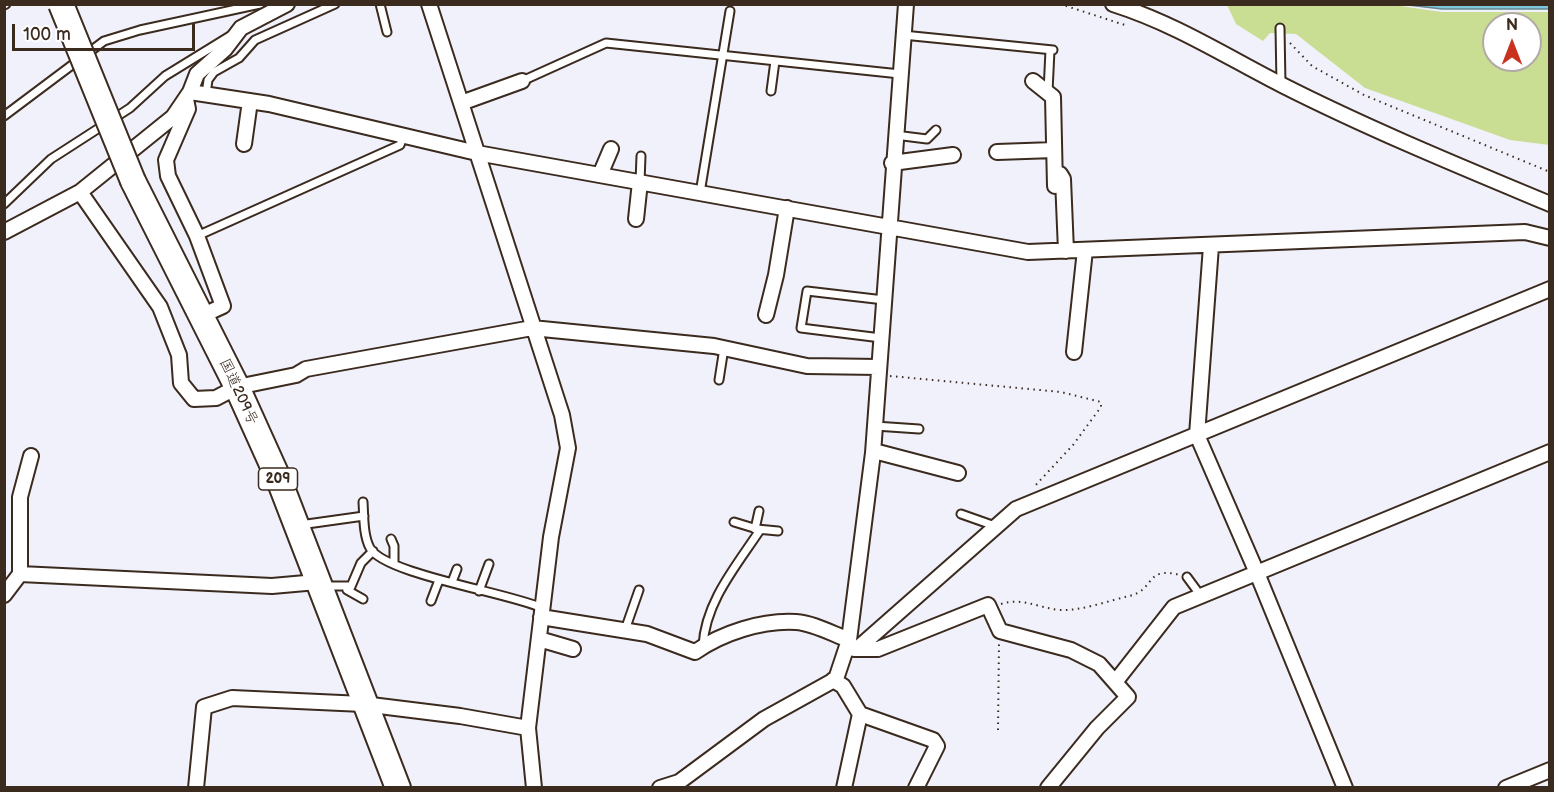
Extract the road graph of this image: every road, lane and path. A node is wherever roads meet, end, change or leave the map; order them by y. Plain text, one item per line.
1 (62, 4) edge
2 (260, 4) edge
3 (287, 4) edge
4 (335, 4) edge
5 (380, 4) edge
6 (429, 4) edge
7 (906, 4) edge
8 (1060, 4) edge
9 (1113, 4) edge
10 (730, 11) dead end
11 (1128, 26) dead end
12 (241, 28) junction
13 (1280, 31) joint
14 (387, 32) dead end
15 (903, 35) junction
16 (722, 54) junction
17 (775, 61) junction
18 (900, 74) junction
19 (522, 81) joint
20 (1033, 81) dead end
21 (1281, 84) junction
22 (771, 91) dead end
23 (1048, 92) junction
24 (206, 94) junction
25 (188, 95) junction
26 (250, 101) junction
27 (461, 103) junction
28 (4, 116) edge
29 (936, 130) dead end
30 (404, 135) junction
31 (895, 135) junction
32 (244, 144) dead end
33 (611, 149) dead end
34 (1054, 150) junction
35 (997, 152) dead end
36 (477, 153) junction
37 (953, 155) dead end
38 (642, 156) dead end
39 (892, 163) junction
40 (1550, 172) edge
41 (600, 175) junction
42 (640, 182) junction
43 (80, 192) junction
44 (700, 193) junction
45 (4, 204) edge
46 (1550, 204) edge
47 (787, 208) junction
48 (636, 219) dead end
49 (889, 226) junction
50 (4, 232) edge
51 (197, 236) junction
52 (1550, 238) edge
53 (1210, 246) junction
54 (1084, 250) junction
55 (1066, 251) junction
56 (1550, 289) edge
57 (884, 300) junction
58 (212, 310) dead end
59 (766, 315) dead end
60 (532, 328) junction
61 (881, 338) junction
62 (724, 348) junction
63 (1074, 352) dead end
64 (879, 371) junction
65 (719, 380) dead end
66 (237, 387) junction
67 (875, 426) junction
68 (919, 429) dead end
69 (1197, 435) junction
70 (873, 451) junction
71 (1550, 452) edge
72 (31, 456) dead end
73 (958, 473) dead end
74 (363, 502) dead end
75 (1016, 509) junction
76 (759, 511) dead end
77 (961, 514) dead end
78 (364, 516) junction
79 (734, 522) dead end
80 (307, 524) dead end
81 (996, 527) junction
82 (758, 529) junction
83 (778, 531) dead end
84 (390, 538) dead end
85 (373, 551) junction
86 (394, 563) junction
87 (489, 564) dead end
88 (457, 569) dead end
89 (1257, 573) junction
90 (20, 574) junction
91 (1187, 577) joint
92 (439, 579) junction
93 (452, 582) junction
94 (326, 585) junction
95 (349, 589) junction
96 (479, 591) junction
97 (639, 591) dead end
98 (4, 595) edge
99 (1201, 596) junction
100 (363, 599) dead end
101 (431, 601) dead end
102 (989, 608) junction
103 (542, 613) junction
104 (625, 630) junction
105 (999, 632) junction
106 (538, 639) junction
107 (703, 646) junction
108 (851, 646) junction
109 (573, 649) dead end
110 (833, 680) junction
111 (1116, 681) junction
112 (363, 704) junction
113 (860, 714) junction
114 (528, 728) junction
115 (998, 730) dead end
116 (1550, 770) edge
117 (684, 785) edge
118 (196, 788) edge
119 (398, 788) edge
120 (534, 788) edge
121 (660, 788) edge
122 (844, 788) edge
123 (916, 788) edge
124 (1048, 788) edge
125 (1345, 788) edge
126 (1506, 788) edge

1 - 66 highway, 国道209号 / 209, bridge
2 - 28 lane
3 - 12 street
4 - 24 lane
5 - 14 lane
6 - 27 street
7 - 15 street
8 - 11 path
9 - 21 street
10 - 16 lane
12 - 25 street
12 - 45 lane
13 - 21 lane
13 - 40 path
15 - 18 street
15 - 23 lane
16 - 17 lane
16 - 19 lane
16 - 44 lane
17 - 18 lane
17 - 22 lane
18 - 31 street
19 - 27 street
20 - 23 street
21 - 46 street
23 - 34 street
24 - 25 street
24 - 26 street
25 - 43 street
25 - 51 street
26 - 30 street
26 - 32 street
27 - 36 street
29 - 31 lane
30 - 36 street
30 - 51 lane
31 - 39 street
33 - 41 street
34 - 35 street
34 - 55 street
36 - 41 street
36 - 60 street
37 - 39 street
38 - 42 lane
39 - 49 street
41 - 42 street
42 - 44 street
42 - 48 street
43 - 50 street
43 - 66 street
44 - 47 street
47 - 49 street
47 - 59 street
49 - 55 street
49 - 57 street
51 - 58 street
52 - 53 street
53 - 54 street
53 - 69 street
54 - 55 street
54 - 63 street
56 - 69 street
57 - 61 street
57 - 61 lane
60 - 62 street
60 - 66 street
60 - 103 street
61 - 64 street
62 - 64 street
62 - 65 lane
64 - 67 street
64 - 75 path
66 - 94 highway, 国道209号 / 209
67 - 68 lane
67 - 70 street
69 - 75 street
69 - 89 street
70 - 73 street
70 - 108 street
71 - 89 street
72 - 90 street
74 - 78 lane
75 - 81 street
76 - 82 lane
77 - 81 lane
78 - 80 lane
78 - 85 lane
79 - 82 lane
81 - 108 street
82 - 83 lane
82 - 107 lane
84 - 86 lane
85 - 86 lane
85 - 95 lane
86 - 92 lane
87 - 96 lane
88 - 93 lane
89 - 99 street
89 - 125 street
90 - 94 street
90 - 98 street
91 - 99 lane
91 - 102 path
92 - 93 lane
92 - 101 lane
93 - 96 lane
94 - 95 lane
94 - 112 highway, 国道209号 / 209
95 - 100 lane
96 - 103 lane
97 - 104 lane
99 - 111 street
102 - 105 street
102 - 108 street
103 - 104 street
103 - 106 street
104 - 107 street
105 - 111 street
105 - 115 path
106 - 109 street
106 - 114 street
107 - 108 street
108 - 110 street
110 - 113 street
110 - 117 street
111 - 124 street
112 - 114 street
112 - 118 street
112 - 119 highway, 国道209号 / 209
113 - 122 street
113 - 123 street
114 - 120 street
116 - 126 street
117 - 121 street

